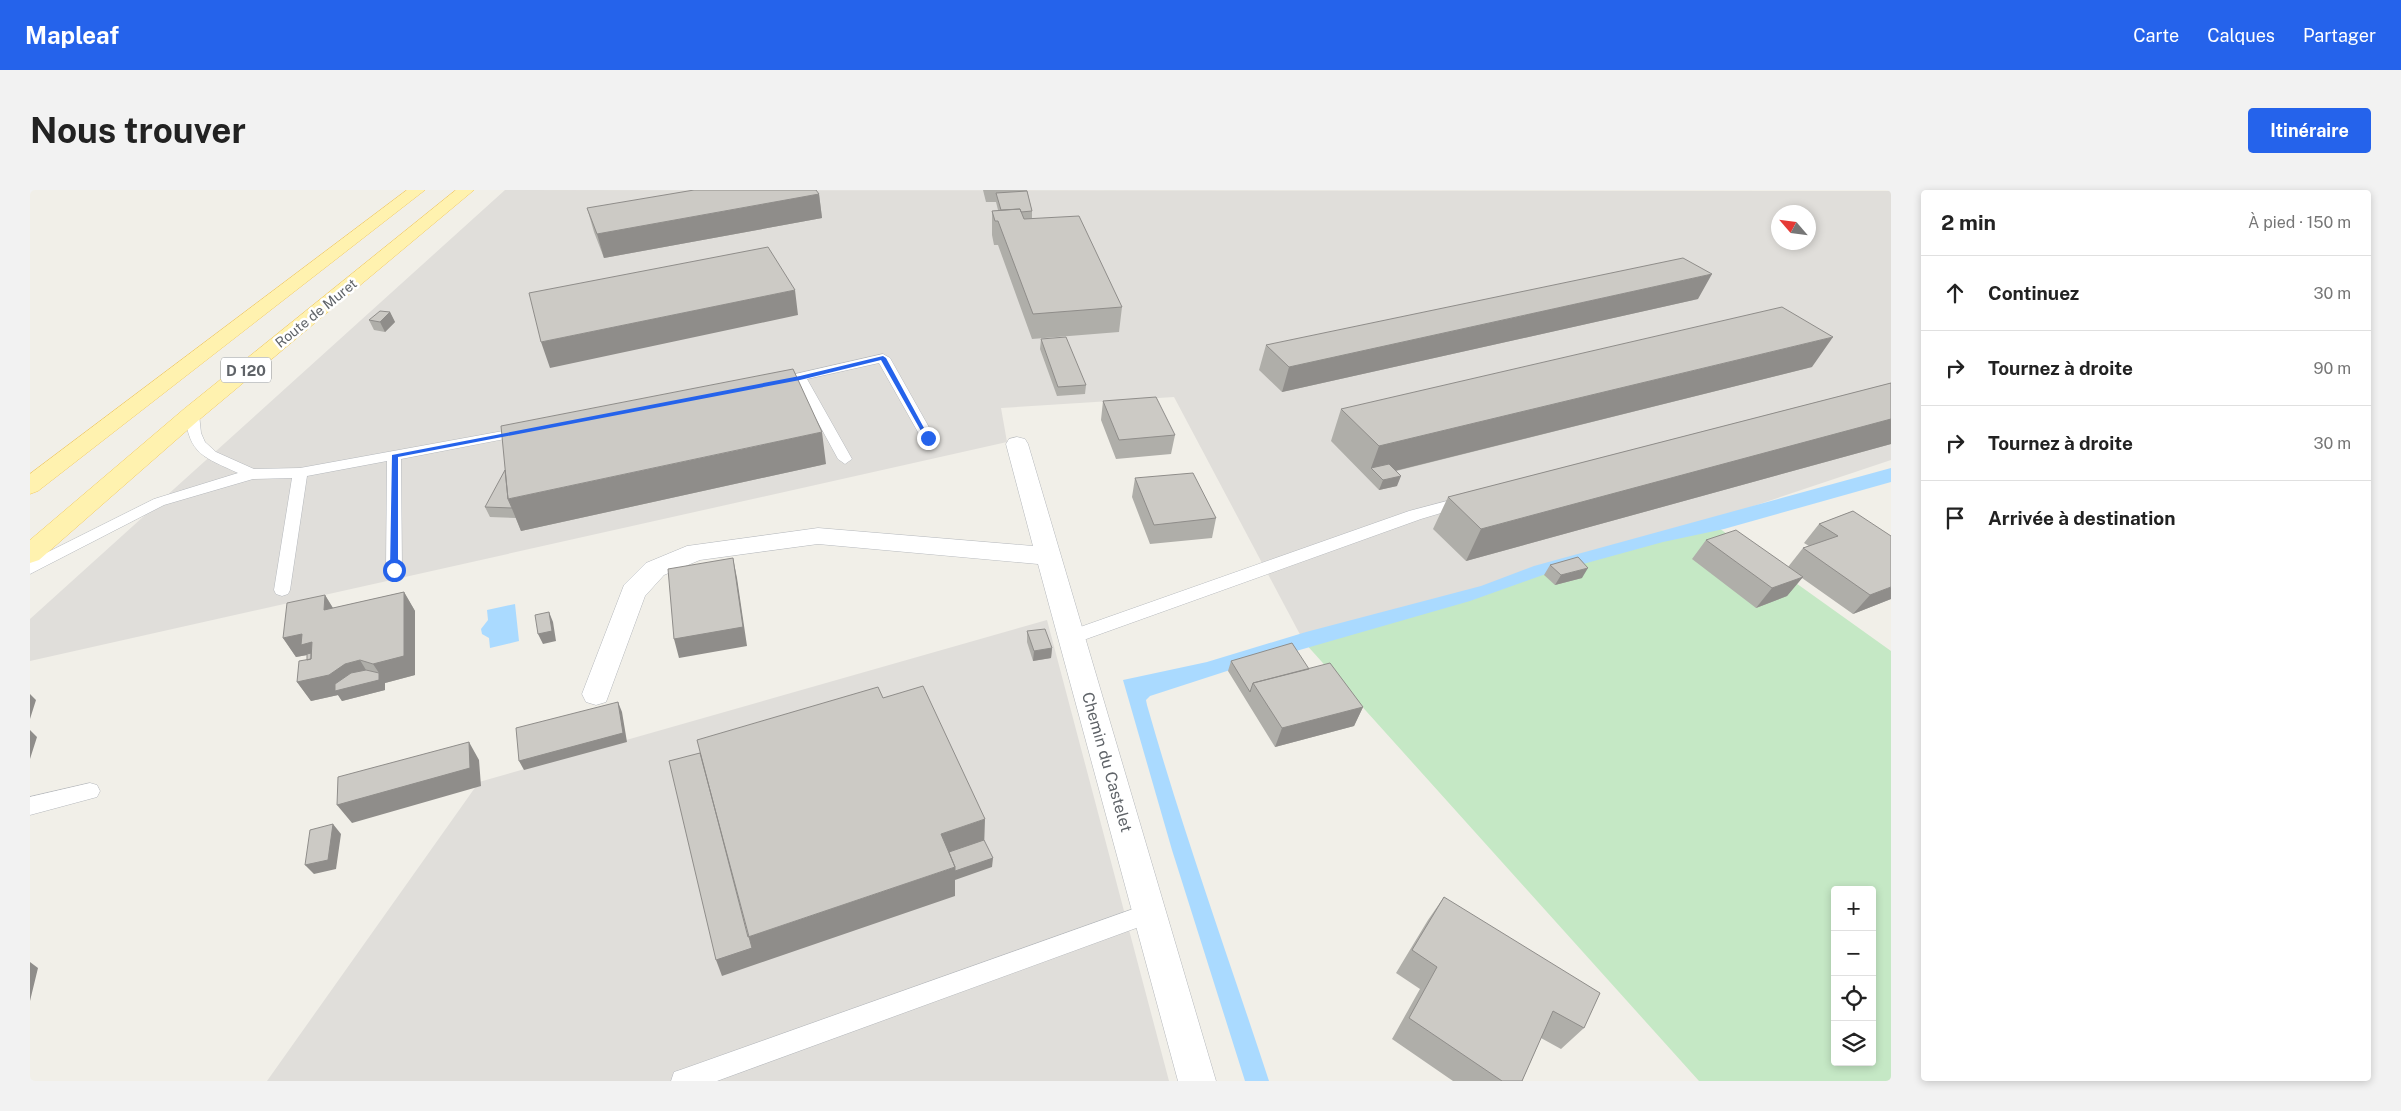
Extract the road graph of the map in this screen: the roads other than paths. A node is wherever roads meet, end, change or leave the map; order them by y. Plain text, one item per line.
1 (417, 190) edge
2 (466, 190) edge
3 (800, 378) junction
4 (761, 385) edge
5 (192, 414) junction
6 (539, 428) edge
7 (928, 438) dead end
8 (1017, 444) dead end
9 (394, 456) junction
10 (845, 459) dead end
11 (300, 473) junction
12 (252, 474) junction
13 (30, 486) edge
14 (1481, 497) edge
15 (30, 554) edge
16 (1049, 556) junction
17 (30, 568) edge
18 (394, 570) dead end
19 (282, 590) dead end
20 (1072, 637) junction
21 (596, 694) dead end
22 (90, 791) dead end
23 (30, 806) edge
24 (1150, 913) junction
25 (683, 1081) edge
26 (1197, 1081) edge

1 - 13 main road, D 120
2 - 5 main road, Route de Muret / D 120
3 - 4 lane
3 - 7 lane
3 - 10 lane
5 - 12 lane
5 - 15 main road, Route de Muret / D 120
6 - 9 lane
8 - 16 street, Chemin du Castelet
9 - 11 lane
9 - 18 lane
11 - 12 lane
11 - 19 lane
12 - 17 lane
14 - 20 lane
16 - 20 street, Chemin du Castelet
16 - 21 street
20 - 24 street, Chemin du Castelet
22 - 23 lane
24 - 25 lane
24 - 26 street, Chemin du Castelet

